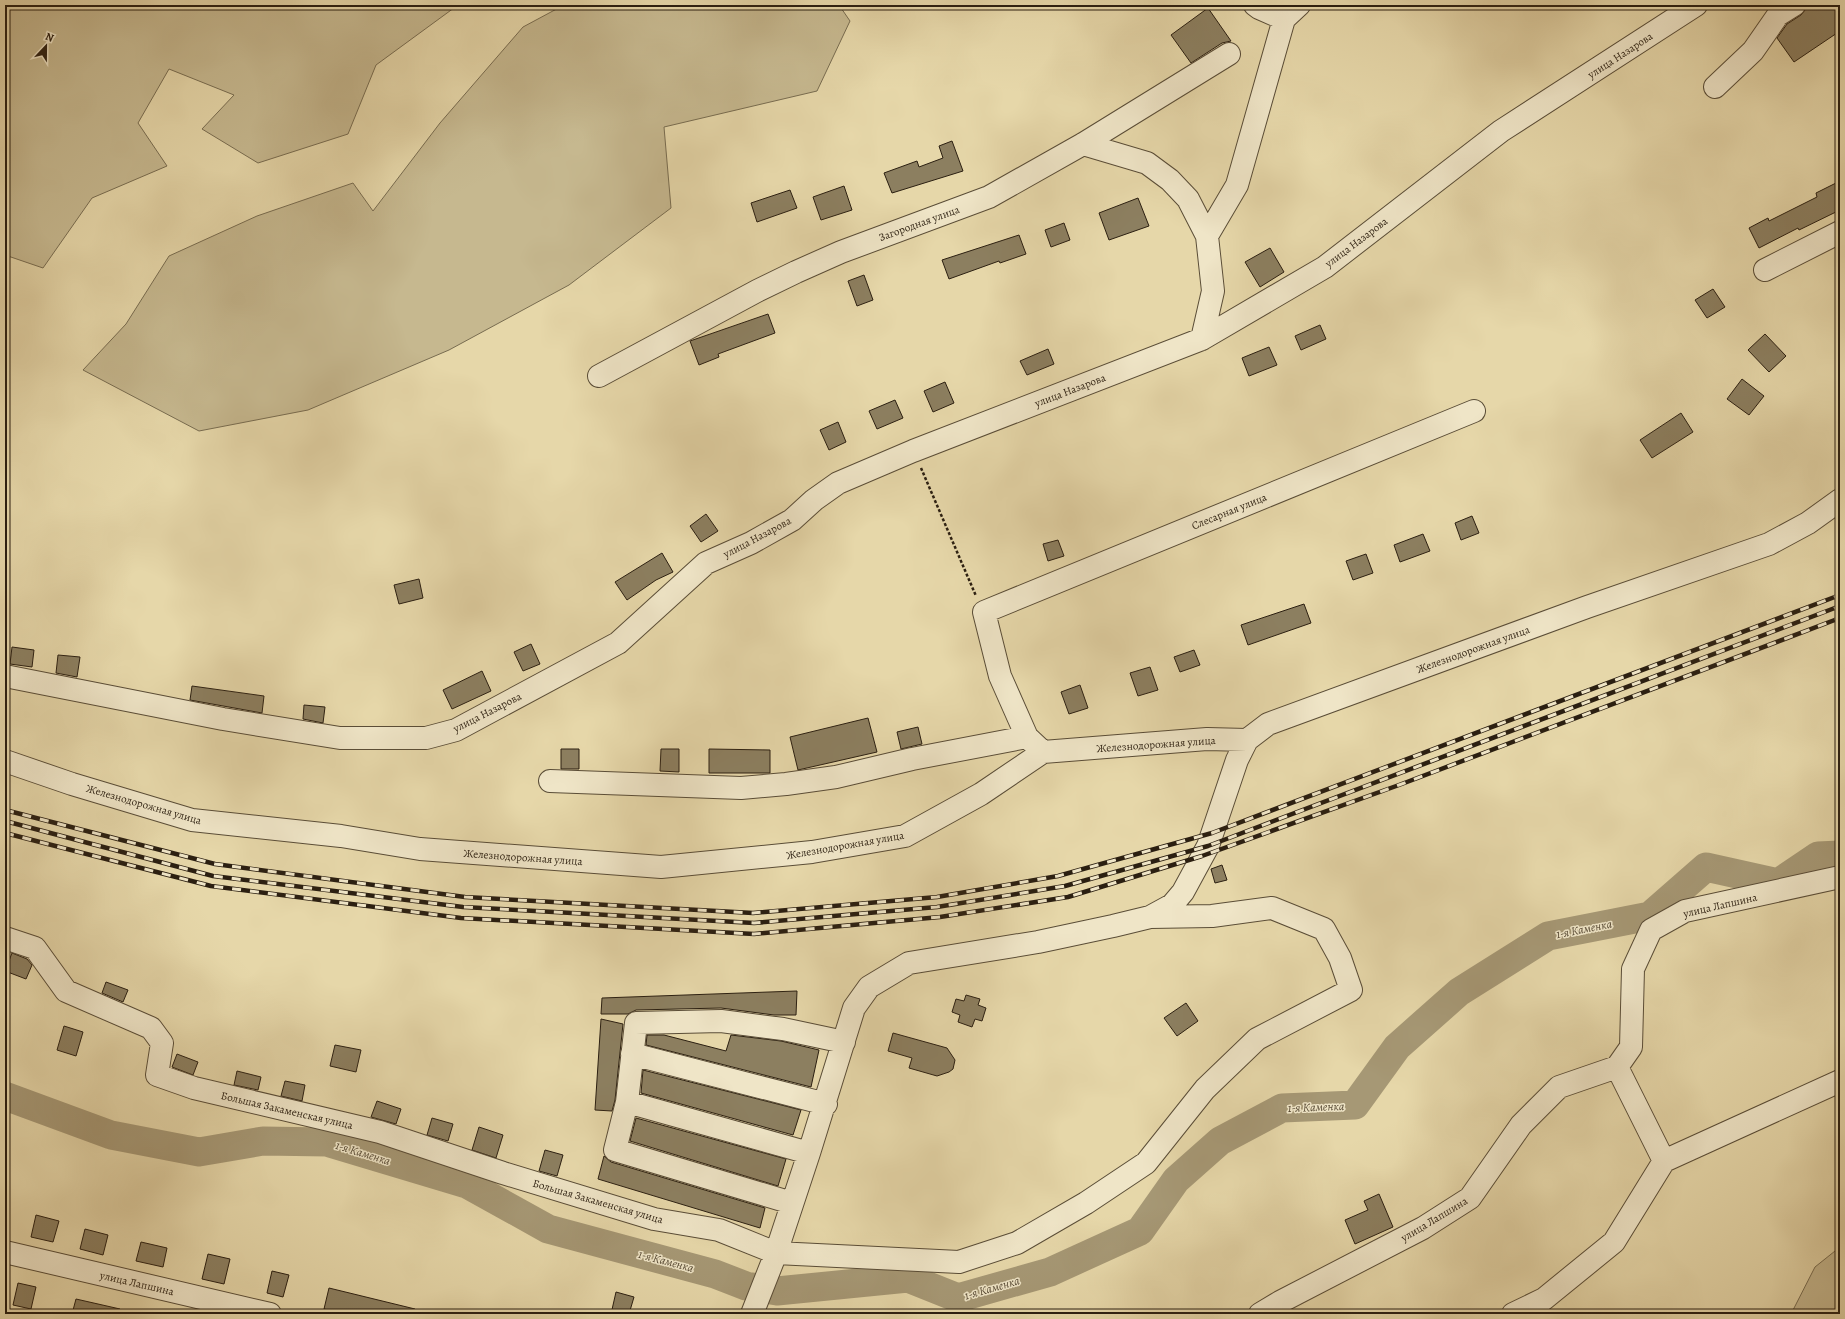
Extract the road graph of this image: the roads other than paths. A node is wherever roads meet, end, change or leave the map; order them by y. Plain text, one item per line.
1 (1256, 5) edge
2 (1696, 5) edge
3 (1794, 5) edge
4 (1292, 12) edge
5 (1230, 54) dead end
6 (1715, 87) dead end
7 (1083, 144) junction
8 (1840, 232) edge
9 (1207, 236) junction
10 (1765, 270) dead end
11 (1202, 339) junction
12 (599, 376) dead end
13 (1474, 411) dead end
14 (1840, 500) edge
15 (5, 676) edge
16 (1027, 737) junction
17 (1247, 740) junction
18 (1043, 752) junction
19 (5, 761) edge
20 (550, 781) dead end
21 (1840, 877) edge
22 (1150, 917) junction
23 (5, 938) edge
24 (844, 1042) junction
25 (632, 1054) junction
26 (1617, 1067) junction
27 (1840, 1081) edge
28 (627, 1102) junction
29 (826, 1104) junction
30 (809, 1153) junction
31 (1664, 1161) junction
32 (792, 1203) junction
33 (5, 1252) edge
34 (776, 1253) junction
35 (270, 1314) edge
36 (752, 1314) edge
37 (1260, 1314) edge
38 (1513, 1314) edge

1 - 4 street
2 - 11 street, улица Назарова
3 - 6 street
4 - 9 street
5 - 7 street, Загородная улица
7 - 9 street
7 - 12 street, Загородная улица
8 - 10 street
9 - 11 street
11 - 15 street, улица Назарова
13 - 16 street, Слесарная улица
14 - 17 street, Железнодорожная улица
16 - 18 street
16 - 20 street
17 - 18 street, Железнодорожная улица
17 - 22 street
18 - 19 street, Железнодорожная улица
21 - 26 street, улица Лапшина
22 - 24 street
22 - 34 street, Большая Закаменская улица
23 - 34 street, Большая Закаменская улица
24 - 25 street
24 - 29 street
25 - 28 street
25 - 29 street
26 - 31 street
26 - 37 street, улица Лапшина
27 - 31 street
28 - 30 street
28 - 32 street
29 - 30 street
30 - 32 street
31 - 38 street
32 - 34 street
33 - 35 street, улица Лапшина
34 - 36 street

